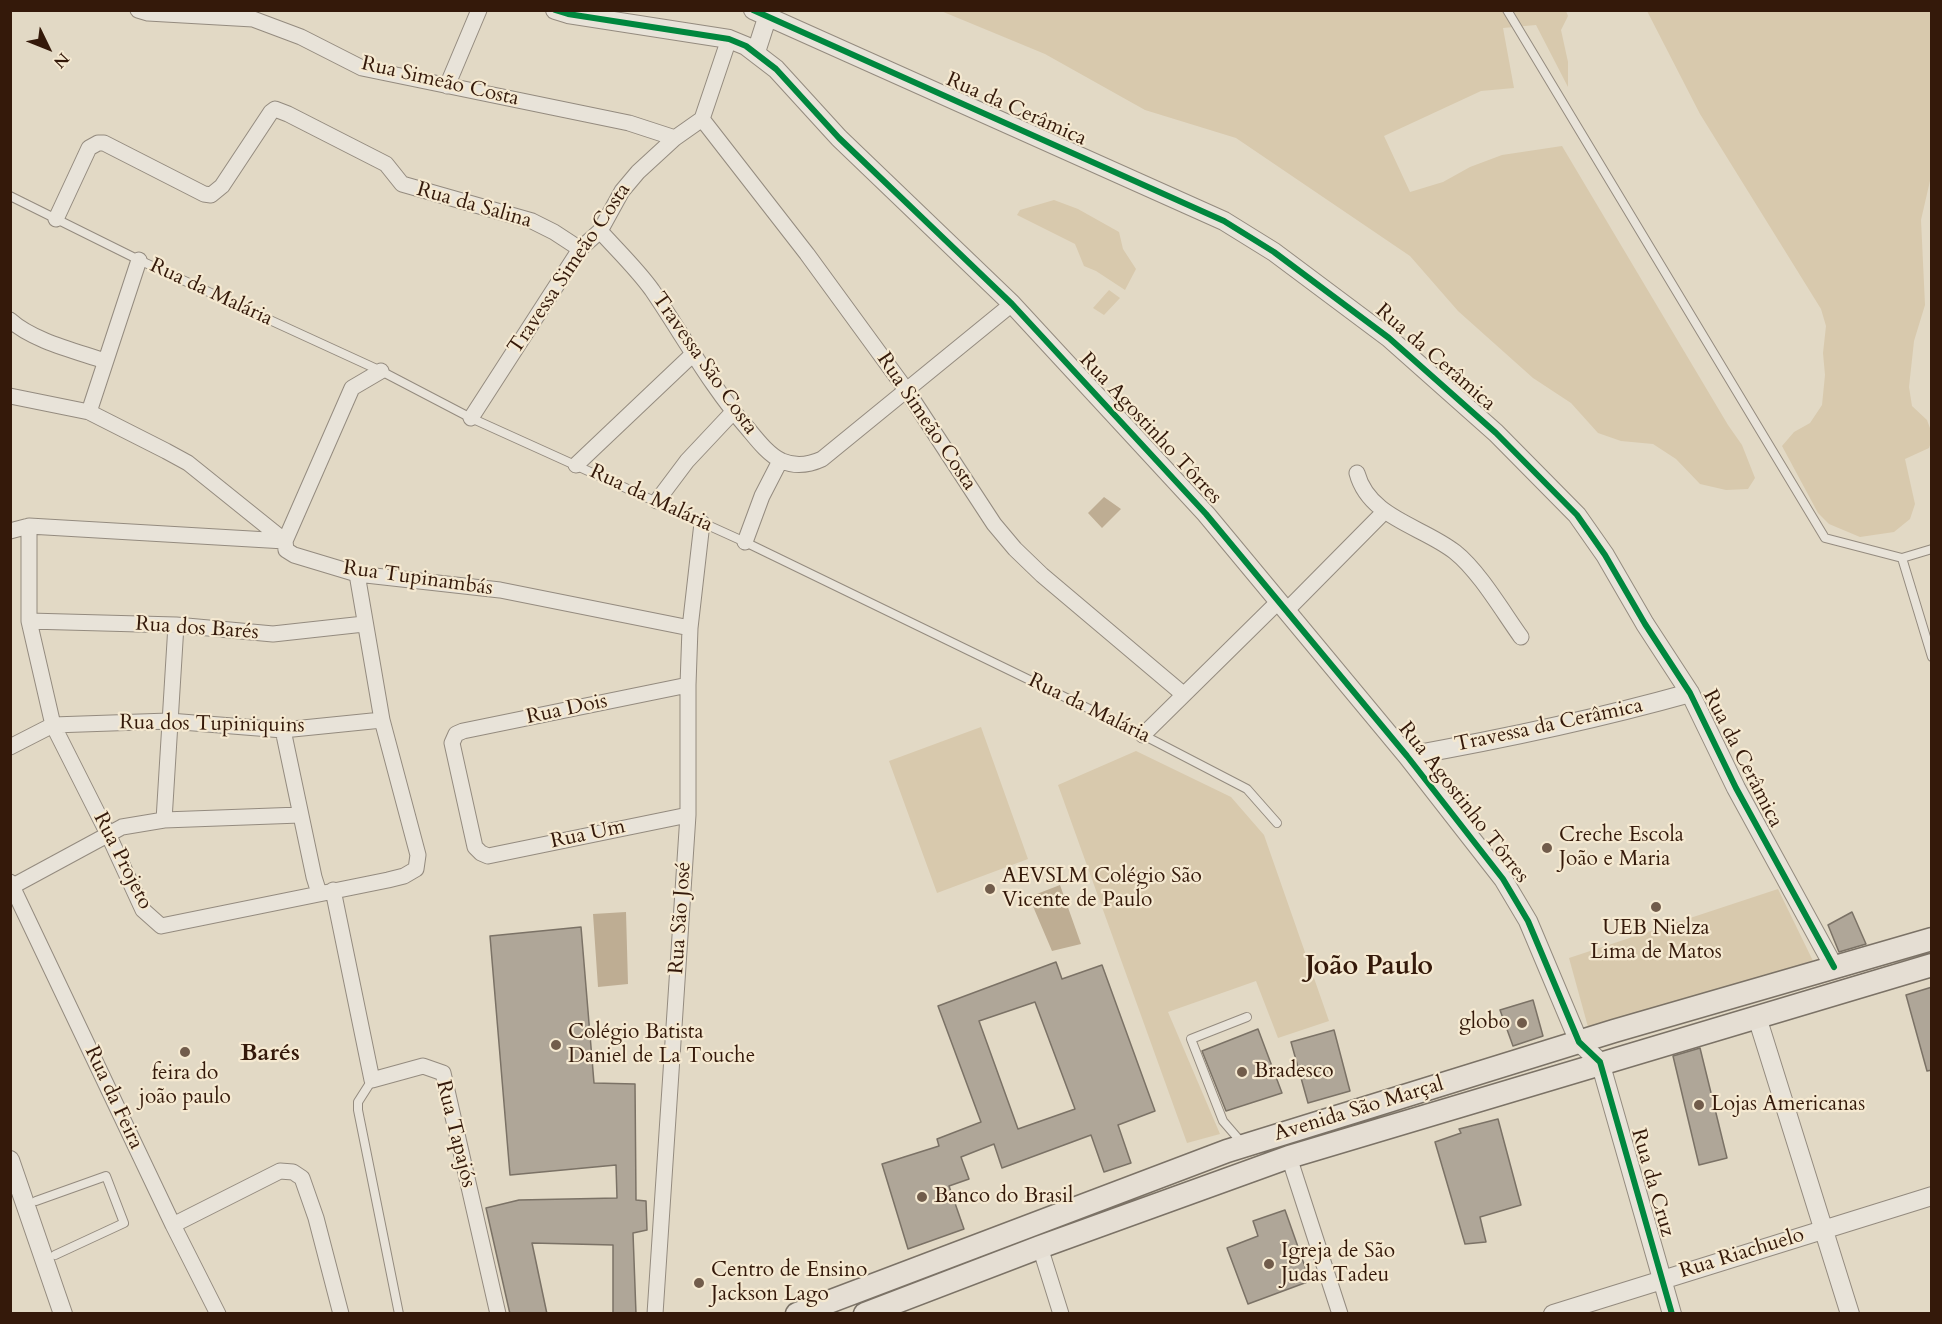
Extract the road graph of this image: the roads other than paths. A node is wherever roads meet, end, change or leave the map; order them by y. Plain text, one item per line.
1 (138, 10) edge
2 (479, 10) edge
3 (555, 10) edge
4 (1507, 10) edge
5 (760, 14) edge
6 (729, 39) junction
7 (756, 52) junction
8 (447, 86) junction
9 (702, 119) junction
10 (675, 138) junction
11 (10, 196) edge
12 (56, 219) junction
13 (600, 231) junction
14 (580, 249) junction
15 (139, 260) junction
16 (1012, 304) junction
17 (10, 320) edge
18 (692, 355) junction
19 (105, 361) junction
20 (381, 371) junction
21 (907, 392) junction
22 (10, 396) edge
23 (90, 412) junction
24 (733, 412) junction
25 (471, 418) junction
26 (780, 460) junction
27 (576, 465) junction
28 (1357, 473) dead end
29 (657, 501) junction
30 (1384, 512) junction
31 (702, 523) junction
32 (29, 526) junction
33 (10, 531) edge
34 (285, 541) junction
35 (745, 542) junction
36 (1932, 549) edge
37 (1902, 558) junction
38 (357, 574) junction
39 (1283, 605) junction
40 (29, 621) junction
41 (364, 624) junction
42 (176, 625) junction
43 (690, 628) junction
44 (1521, 638) dead end
45 (1932, 657) edge
46 (688, 685) junction
47 (1690, 693) junction
48 (1183, 694) junction
49 (382, 720) junction
50 (169, 721) junction
51 (53, 725) junction
52 (283, 730) junction
53 (1143, 735) junction
54 (10, 747) edge
55 (1407, 756) junction
56 (300, 815) junction
57 (688, 815) junction
58 (164, 820) junction
59 (1277, 823) dead end
60 (108, 834) junction
61 (488, 856) joint
62 (12, 884) edge
63 (326, 891) junction
64 (1932, 939) edge
65 (1932, 965) edge
66 (1834, 967) junction
67 (1246, 1017) dead end
68 (1757, 1017) junction
69 (1579, 1042) junction
70 (1600, 1062) junction
71 (372, 1080) junction
72 (1245, 1146) junction
73 (1289, 1157) junction
74 (10, 1160) edge
75 (10, 1193) edge
76 (1932, 1196) edge
77 (30, 1203) junction
78 (173, 1225) junction
79 (1823, 1229) junction
80 (1040, 1247) junction
81 (50, 1257) junction
82 (1662, 1279) junction
83 (51, 1314) edge
84 (63, 1314) edge
85 (218, 1314) edge
86 (341, 1314) edge
87 (399, 1314) edge
88 (498, 1314) edge
89 (655, 1314) edge
90 (797, 1314) edge
91 (865, 1314) edge
92 (1062, 1314) edge
93 (1340, 1314) edge
94 (1553, 1314) edge
95 (1672, 1314) edge
96 (1850, 1314) edge

1 - 8 street, Rua Simeão Costa
2 - 8 street
3 - 6 street, Rua Agostinho Tôrres
4 - 37 lane
5 - 7 street
5 - 47 street, Rua da Cerâmica
6 - 7 street, Rua Agostinho Tôrres
6 - 9 street
7 - 16 street, Rua Agostinho Tôrres
8 - 10 street, Rua Simeão Costa
9 - 10 street, Travessa Simeão Costa
9 - 21 street, Rua Simeão Costa
10 - 13 street, Travessa Simeão Costa
11 - 12 lane, Rua da Malária
12 - 14 street, Rua da Salina
12 - 15 lane, Rua da Malária
13 - 14 street, Travessa Simeão Costa
13 - 18 street, Travessa São Costa
14 - 25 street, Travessa Simeão Costa
15 - 19 street
15 - 20 lane, Rua da Malária
16 - 21 street
16 - 39 street, Rua Agostinho Tôrres
17 - 19 street
18 - 24 street, Travessa São Costa
18 - 27 street
19 - 23 street
20 - 25 lane, Rua da Malária
20 - 34 street
21 - 26 street
21 - 48 street, Rua Simeão Costa
22 - 23 street, Rua Tupinambás
23 - 34 street, Rua Tupinambás
24 - 26 street, Travessa São Costa
24 - 29 street
25 - 27 lane, Rua da Malária
26 - 35 street
27 - 29 lane, Rua da Malária
28 - 30 street
29 - 31 lane, Rua da Malária
30 - 39 street
30 - 44 street
31 - 35 lane, Rua da Malária
31 - 43 street, Rua São José
32 - 33 street
32 - 34 street
32 - 40 street, Rua Projeto
34 - 38 street, Rua Tupinambás
35 - 53 lane, Rua da Malária
36 - 37 lane
37 - 45 lane
38 - 41 street
38 - 43 street, Rua Tupinambás
39 - 48 street
39 - 55 street, Rua Agostinho Tôrres
40 - 42 street, Rua dos Barés
40 - 51 street, Rua Projeto
41 - 42 street, Rua dos Barés
41 - 49 street
42 - 50 street
43 - 46 street, Rua São José
46 - 57 street, Rua São José
46 - 61 street, Rua Dois
47 - 55 street, Travessa da Cerâmica
47 - 66 street, Rua da Cerâmica
48 - 53 street
49 - 52 street, Rua dos Tupiniquins
49 - 63 street, Rua Projeto
50 - 51 street, Rua dos Tupiniquins
50 - 52 street, Rua dos Tupiniquins
50 - 58 street
51 - 54 street, Rua dos Tupiniquins
51 - 60 street, Rua Projeto
52 - 56 street
53 - 59 lane, Rua da Malária
55 - 69 street, Rua Agostinho Tôrres
56 - 58 street
56 - 63 street
57 - 61 street, Rua Um
57 - 89 street, Rua São José
58 - 60 street
60 - 62 street
60 - 63 street, Rua Projeto
62 - 78 street, Rua da Feira
63 - 71 street
64 - 66 main road, Avenida São Marçal
65 - 68 main road, Avenida São Marçal
66 - 69 main road, Avenida São Marçal
67 - 72 lane
68 - 70 main road, Avenida São Marçal
68 - 79 street
69 - 70 street
69 - 72 main road, Avenida São Marçal
70 - 73 main road, Avenida São Marçal
70 - 82 street, Rua da Cruz
71 - 87 lane
71 - 88 street, Rua Tapajós
72 - 90 main road, Avenida São Marçal
73 - 80 main road, Avenida São Marçal
73 - 93 street
74 - 77 street
75 - 83 street
76 - 79 street, Rua Riachuelo
77 - 81 street
77 - 81 lane
78 - 85 street, Rua da Feira
78 - 86 street
79 - 82 street, Rua Riachuelo
79 - 96 street
80 - 91 main road, Avenida São Marçal
80 - 92 street
81 - 84 street
82 - 94 street, Rua Riachuelo
82 - 95 street, Rua da Cruz

